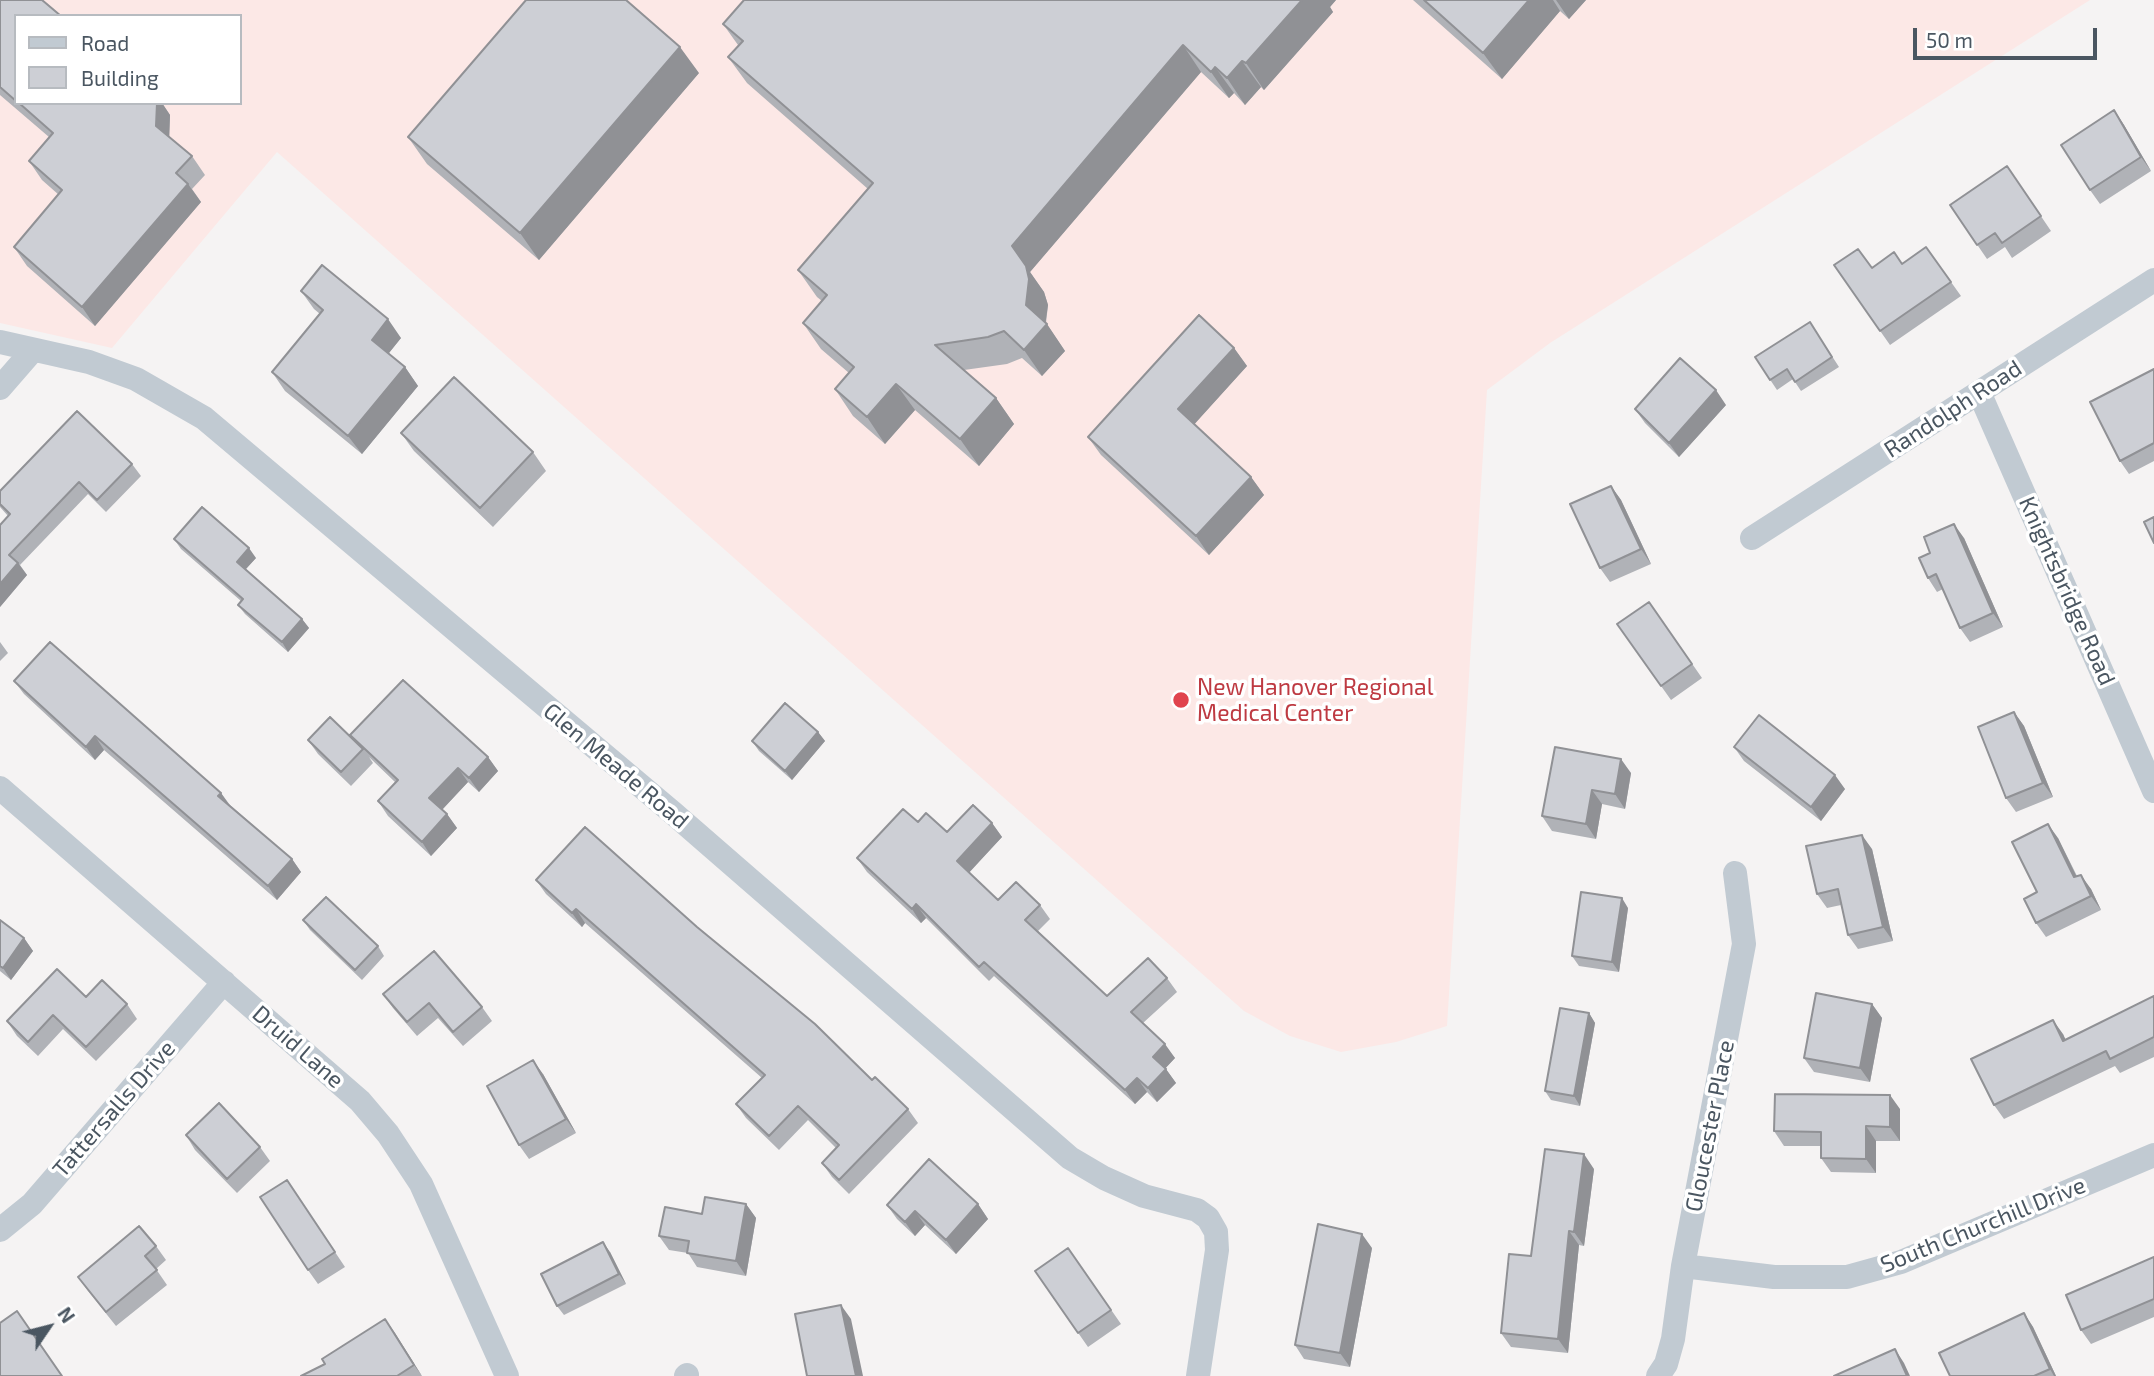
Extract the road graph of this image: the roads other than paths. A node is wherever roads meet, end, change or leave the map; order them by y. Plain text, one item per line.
1 (2154, 280) edge
2 (0, 342) edge
3 (33, 350) junction
4 (0, 388) edge
5 (1979, 392) junction
6 (1752, 538) dead end
7 (0, 788) edge
8 (2154, 791) edge
9 (1735, 873) dead end
10 (224, 982) junction
11 (2154, 1154) edge
12 (0, 1230) edge
13 (1683, 1266) junction
14 (507, 1376) edge
15 (1198, 1376) edge
16 (1658, 1376) edge

1 - 5 street, Randolph Road
2 - 3 street, Glen Meade Road
3 - 4 street
3 - 15 street, Glen Meade Road
5 - 6 street, Randolph Road
5 - 8 street, Knightsbridge Road
7 - 10 street, Druid Lane
9 - 13 street, Gloucester Place
10 - 12 street, Tattersalls Drive
10 - 14 street, Druid Lane
11 - 13 street, South Churchill Drive
13 - 16 street, Gloucester Place

